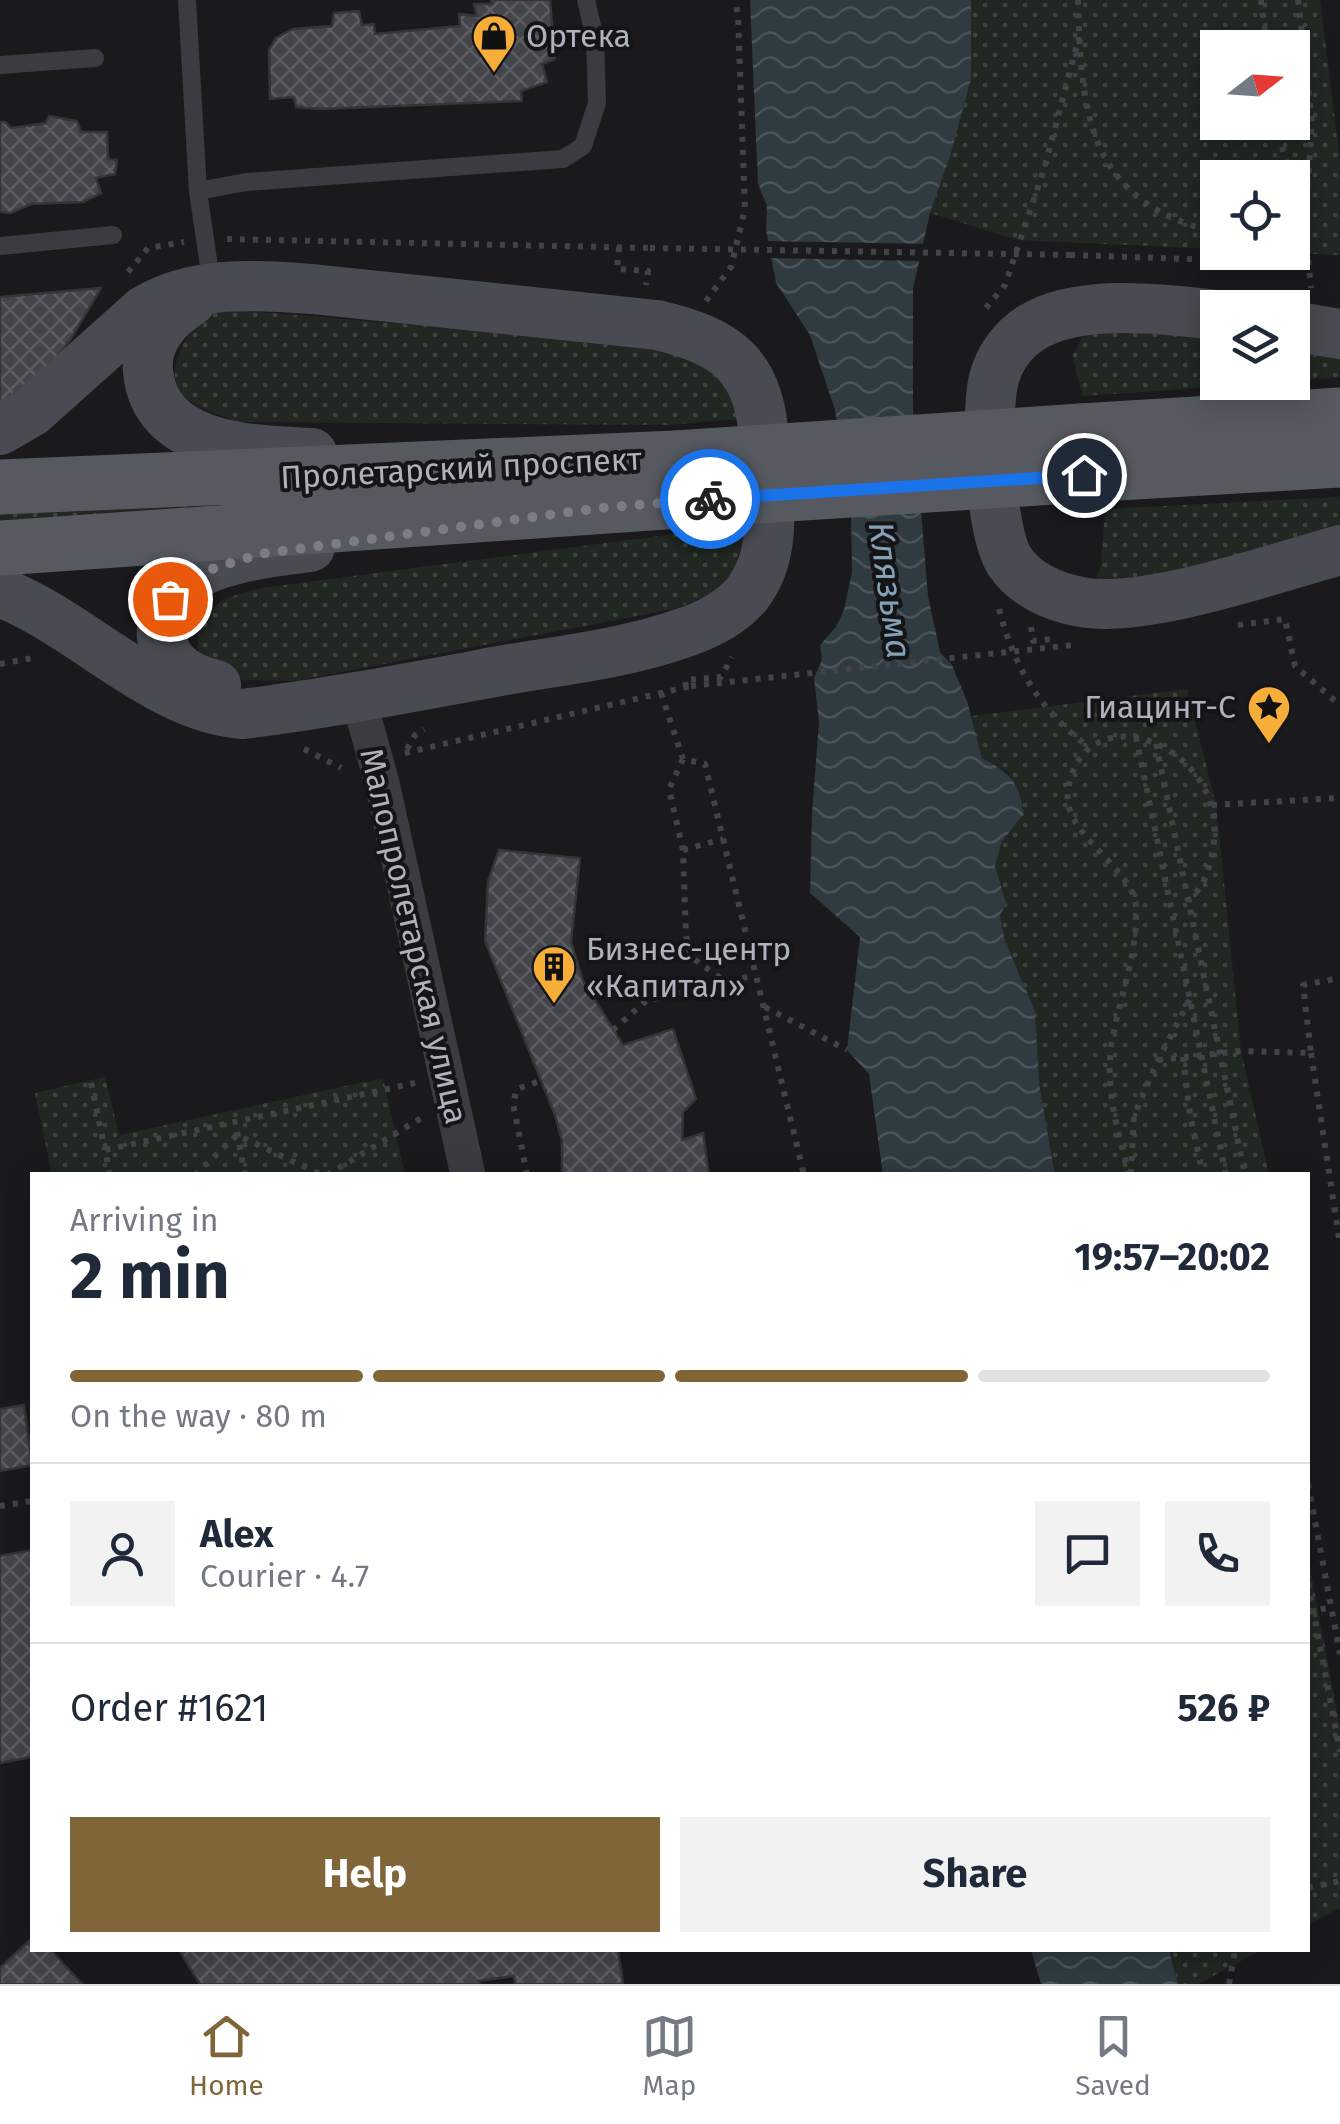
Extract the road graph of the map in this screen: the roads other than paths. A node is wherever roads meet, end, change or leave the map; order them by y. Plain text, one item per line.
1 (188, 0) edge
2 (586, 0) edge
3 (94, 58) dead end
4 (0, 65) edge
5 (198, 191) junction
6 (112, 235) dead end
7 (0, 246) edge
8 (212, 288) junction
9 (1200, 314) edge
10 (1310, 329) edge
11 (1340, 334) edge
12 (1340, 415) edge
13 (0, 430) edge
14 (1083, 453) junction
15 (1340, 460) edge
16 (596, 486) junction
17 (0, 487) edge
18 (0, 548) edge
19 (1340, 550) edge
20 (0, 592) edge
21 (358, 697) junction
22 (309, 706) junction
23 (467, 1172) edge

1 - 5 lane
2 - 5 lane
3 - 4 lane
5 - 8 lane
6 - 7 lane
8 - 13 main road
8 - 16 main road
8 - 21 main road
9 - 19 main road
10 - 11 main road
12 - 14 main road, Пролетарский проспект
14 - 15 main road, Пролетарский проспект
14 - 16 main road, Пролетарский проспект, bridge
16 - 17 main road, Пролетарский проспект
16 - 18 main road, Пролетарский проспект
16 - 22 main road
20 - 22 main road
21 - 22 main road
21 - 23 street, Малопролетарская улица

